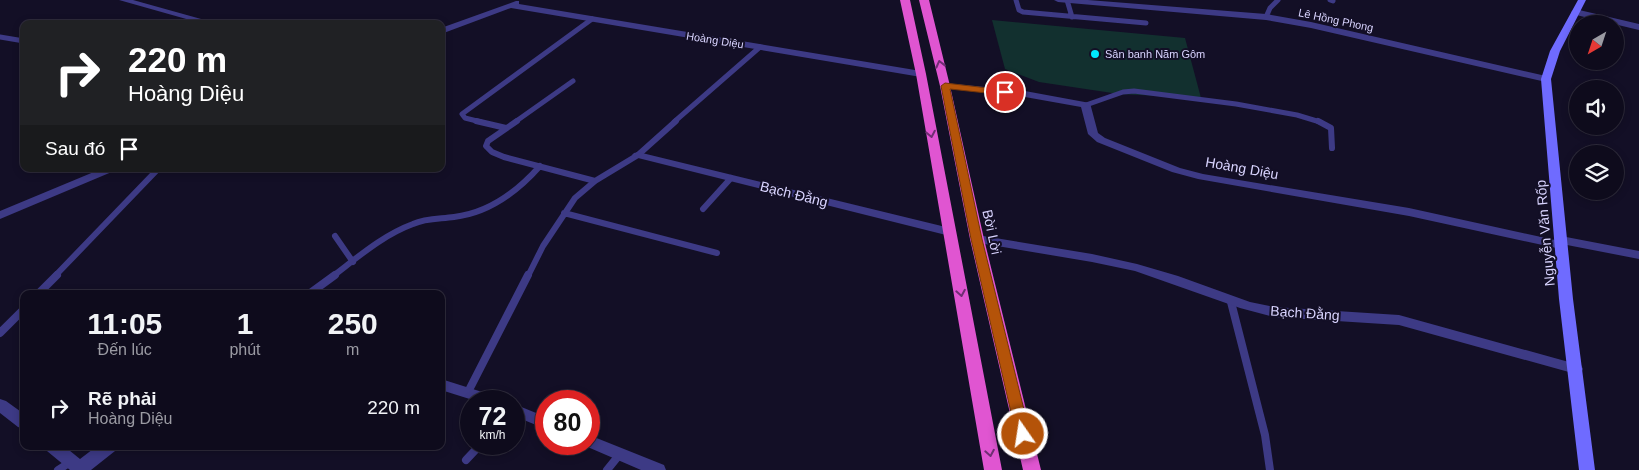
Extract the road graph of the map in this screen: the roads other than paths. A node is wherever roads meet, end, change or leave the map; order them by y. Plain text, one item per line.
1 (123, 0) edge
2 (524, 0) edge
3 (905, 0) edge
4 (924, 0) edge
5 (1016, 0) edge
6 (1058, 0) edge
7 (1067, 0) edge
8 (1278, 0) edge
9 (1582, 0) edge
10 (509, 5) junction
11 (1575, 12) junction
12 (1072, 17) junction
13 (1266, 17) junction
14 (592, 19) junction
15 (199, 20) edge
16 (1146, 24) dead end
17 (1639, 27) edge
18 (445, 29) edge
19 (1, 38) edge
20 (20, 40) edge
21 (760, 47) junction
22 (921, 74) junction
23 (1546, 79) junction
24 (573, 81) dead end
25 (945, 86) junction
26 (1086, 105) junction
27 (506, 128) junction
28 (1332, 148) dead end
29 (638, 155) junction
30 (540, 166) junction
31 (103, 172) edge
32 (155, 172) edge
33 (731, 178) junction
34 (596, 181) junction
35 (703, 209) dead end
36 (564, 214) junction
37 (0, 215) edge
38 (950, 232) junction
39 (335, 236) dead end
40 (977, 239) junction
41 (1561, 242) junction
42 (717, 253) dead end
43 (1639, 255) edge
44 (353, 262) junction
45 (42, 290) edge
46 (314, 290) edge
47 (1231, 302) junction
48 (20, 313) edge
49 (0, 333) edge
50 (1576, 369) junction
51 (445, 385) edge
52 (461, 390) edge
53 (469, 390) edge
54 (0, 405) edge
55 (20, 420) edge
56 (600, 446) edge
57 (57, 450) edge
58 (102, 450) edge
59 (620, 454) junction
60 (471, 455) edge
61 (466, 460) dead end
62 (73, 467) edge
63 (607, 470) edge
64 (658, 470) edge
65 (993, 470) edge
66 (1032, 470) edge
67 (1270, 470) edge
68 (1586, 470) edge

1 - 15 street
2 - 10 street
3 - 22 highway
25 -> 4 highway, Bời Lời
5 - 12 lane
6 - 7 street, Lê Hồng Phong
7 - 12 lane
7 - 13 street, Lê Hồng Phong
8 - 13 lane
9 - 11 main road, Nguyễn Văn Rốp
10 - 14 street, Hoàng Diệu
10 - 18 street
11 - 17 street
11 - 23 main road, Nguyễn Văn Rốp
12 - 16 lane
13 - 23 street, Lê Hồng Phong
14 - 21 street, Hoàng Diệu
14 - 27 lane
19 - 20 lane
21 - 22 street, Hoàng Diệu
21 - 29 lane
22 -> 38 highway
23 - 41 main road, Nguyễn Văn Rốp
24 - 27 lane
25 - 26 street
25 - 40 highway, Bời Lời
26 - 28 lane
26 - 41 street, Hoàng Diệu
27 - 30 lane
29 - 33 street, Bạch Đằng
29 - 34 lane
30 - 34 lane
30 - 44 lane
31 - 37 street
32 - 45 lane
33 - 35 lane
33 - 38 street, Bạch Đằng
34 - 36 lane
36 - 42 lane
36 - 53 lane
38 -> 65 highway
39 - 44 lane
40 - 47 street, Bạch Đằng
40 - 66 highway, Bời Lời
41 - 43 street, Hoàng Diệu
41 - 50 main road, Nguyễn Văn Rốp
44 - 46 lane
47 - 50 street, Bạch Đằng
47 - 67 lane
48 - 49 lane
50 - 68 main road, Nguyễn Văn Rốp
51 - 52 street
54 - 55 street
56 - 59 street
57 - 62 street
58 - 62 street
59 - 63 lane
59 - 64 street
60 - 61 lane

